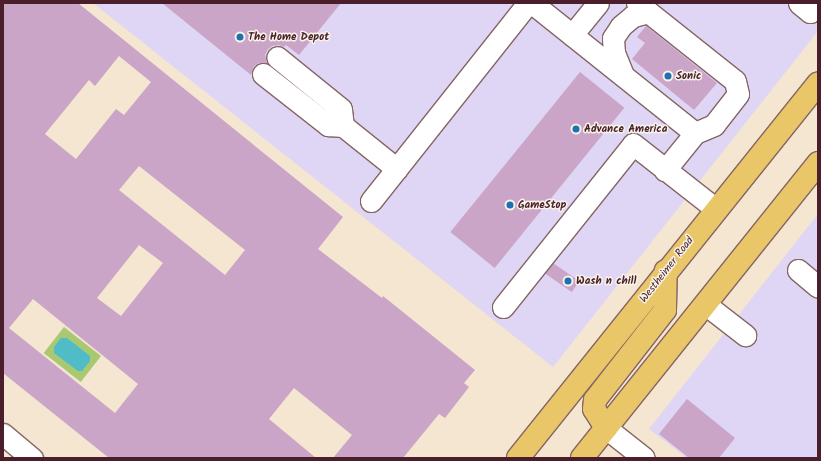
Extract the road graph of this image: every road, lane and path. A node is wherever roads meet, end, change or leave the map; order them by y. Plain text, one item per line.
1 (528, 3) edge
2 (532, 3) edge
3 (598, 3) edge
4 (799, 3) edge
5 (817, 3) edge
6 (643, 8) edge
7 (572, 35) junction
8 (270, 66) dead end
9 (623, 76) junction
10 (818, 83) edge
11 (695, 133) junction
12 (818, 163) edge
13 (397, 169) junction
14 (666, 170) junction
15 (371, 201) dead end
16 (716, 209) junction
17 (798, 270) dead end
18 (666, 271) junction
19 (818, 287) edge
20 (705, 304) junction
21 (503, 306) dead end
22 (745, 335) dead end
23 (606, 428) junction
24 (3, 434) edge
25 (32, 458) edge
26 (518, 458) edge
27 (582, 458) edge
28 (644, 458) edge

1 - 13 street
2 - 7 street
3 - 7 street
4 - 5 street
6 - 9 street
6 - 11 street
7 - 9 street
8 - 13 street
9 - 11 street
10 - 16 main road, Westheimer Road
11 - 14 street
12 - 20 main road
13 - 15 street
14 - 16 street
14 - 21 street
16 - 18 main road, Westheimer Road
17 - 19 street
18 - 23 main road
18 - 26 main road, Westheimer Road
20 - 22 street
20 - 23 main road
23 - 27 main road
23 - 28 street
24 - 25 street

